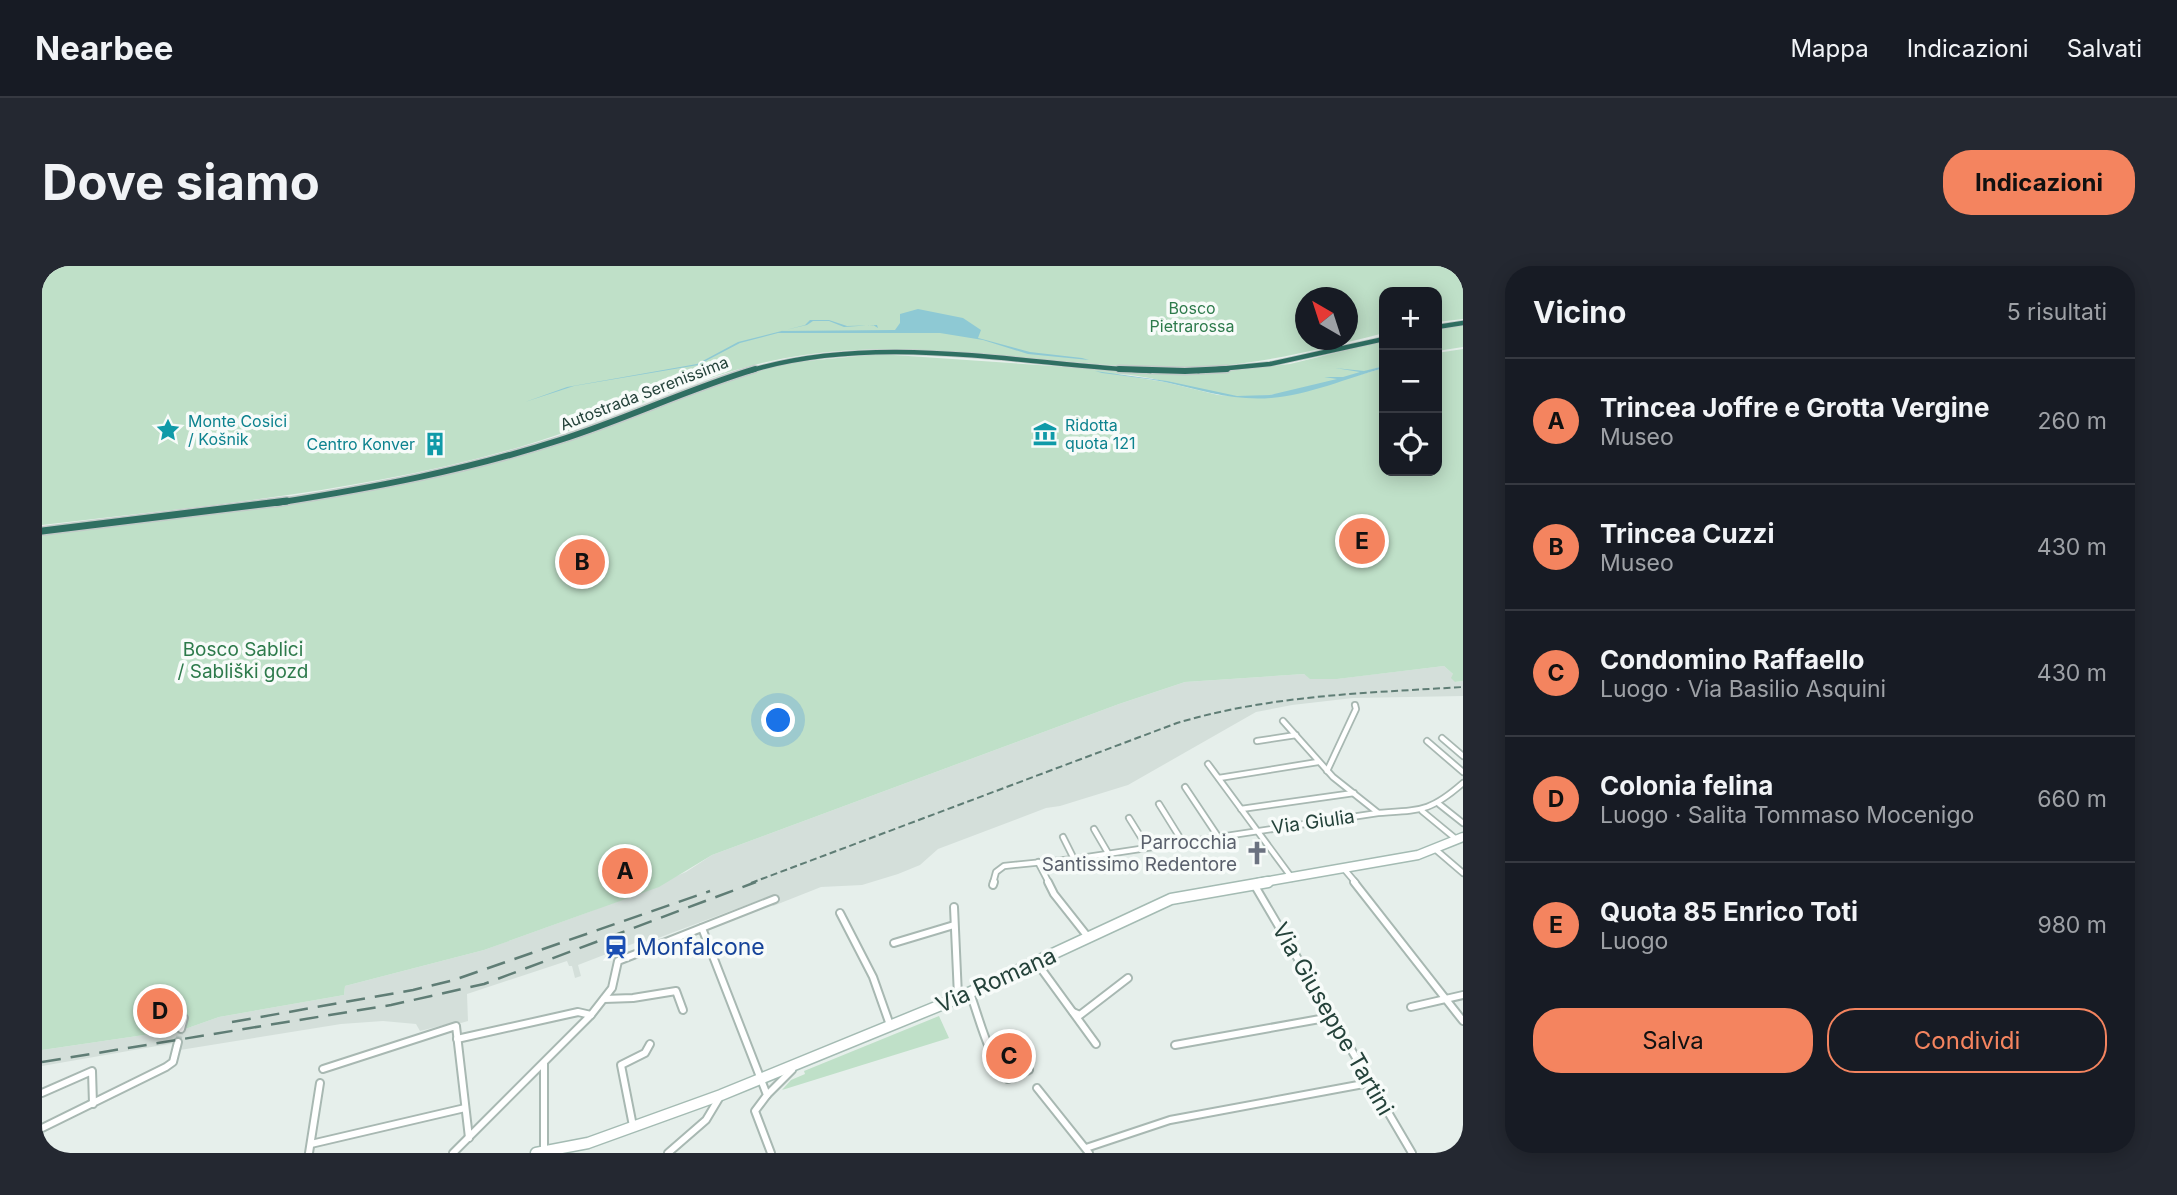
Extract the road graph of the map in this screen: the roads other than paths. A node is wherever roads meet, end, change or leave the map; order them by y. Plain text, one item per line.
1 (1463, 322) edge
2 (1442, 325) edge
3 (1379, 338) edge
4 (42, 530) edge
5 (1355, 705) dead end
6 (1283, 720) dead end
7 (1296, 735) junction
8 (1442, 738) dead end
9 (1257, 741) dead end
10 (1427, 741) dead end
11 (1463, 755) edge
12 (1319, 762) junction
13 (1208, 764) dead end
14 (1327, 771) junction
15 (1463, 772) edge
16 (1219, 778) junction
17 (1463, 783) edge
18 (1185, 788) dead end
19 (1354, 793) junction
20 (1158, 804) dead end
21 (1439, 804) junction
22 (1241, 809) junction
23 (1422, 810) junction
24 (1378, 813) junction
25 (1129, 818) dead end
26 (1463, 823) edge
27 (1094, 829) dead end
28 (1255, 830) junction
29 (1217, 835) junction
30 (1063, 837) dead end
31 (1460, 839) edge
32 (1182, 841) junction
33 (1147, 847) junction
34 (1435, 849) junction
35 (1108, 853) junction
36 (1074, 859) junction
37 (1038, 862) junction
38 (1345, 870) junction
39 (1463, 873) edge
40 (1292, 879) junction
41 (993, 885) dead end
42 (1255, 885) junction
43 (775, 899) dead end
44 (954, 907) dead end
45 (840, 913) dead end
46 (954, 925) junction
47 (702, 928) junction
48 (1089, 938) junction
49 (894, 943) dead end
50 (1036, 962) junction
51 (1128, 978) dead end
52 (970, 992) junction
53 (1463, 995) edge
54 (1443, 997) junction
55 (958, 998) junction
56 (604, 999) junction
57 (1411, 1007) dead end
58 (683, 1010) dead end
59 (1073, 1012) junction
60 (591, 1015) junction
61 (1331, 1017) junction
62 (184, 1018) dead end
63 (1463, 1021) edge
64 (890, 1025) junction
65 (181, 1029) tunnel mouth
66 (457, 1039) junction
67 (178, 1042) tunnel mouth
68 (650, 1044) dead end
69 (1096, 1044) dead end
70 (1175, 1045) dead end
71 (806, 1058) junction
72 (544, 1063) junction
73 (323, 1069) dead end
74 (1028, 1070) dead end
75 (760, 1078) junction
76 (320, 1083) dead end
77 (1369, 1083) junction
78 (1037, 1088) dead end
79 (42, 1093) edge
80 (721, 1095) junction
81 (767, 1095) junction
82 (93, 1104) junction
83 (465, 1108) junction
84 (633, 1127) junction
85 (42, 1128) edge
86 (469, 1138) junction
87 (311, 1144) junction
88 (1088, 1151) edge
89 (309, 1153) edge
90 (453, 1153) edge
91 (541, 1153) edge
92 (668, 1153) edge
93 (771, 1153) edge
94 (1412, 1153) edge

1 - 2 highway
3 - 4 highway, Autostrada Serenissima
5 - 14 street
6 - 7 street
7 - 9 street
7 - 12 street
8 - 11 street
10 - 15 street
12 - 14 street
12 - 16 street
13 - 16 street
14 - 19 street
16 - 22 street
17 - 21 street
18 - 29 street
19 - 22 street
19 - 24 street
20 - 32 street
21 - 23 street, Via Giulia
21 - 26 street
22 - 28 street
23 - 24 street, Via Giulia
23 - 31 street
24 - 28 street, Via Giulia
25 - 33 street
27 - 35 street
28 - 29 street, Via Giulia
28 - 40 street
29 - 32 street, Via Giulia
30 - 36 street
31 - 34 street, Via Romana
32 - 33 street, Via Giulia
33 - 35 street, Via Giulia
34 - 38 street, Via Romana
34 - 39 street
35 - 36 street, Via Giulia
36 - 37 street, Via Giulia
37 - 41 street, Via Giulia
37 - 48 street
38 - 40 street, Via Romana
38 - 54 street
40 - 42 street, Via Romana
42 - 48 street, Via Romana
42 - 61 street, Via Giuseppe Tartini
43 - 47 street
44 - 46 street
45 - 64 street
46 - 49 street
46 - 55 street
47 - 56 street
47 - 75 street
48 - 50 street, Via Romana
50 - 52 street, Via Romana
50 - 59 street
51 - 59 street
52 - 55 street, Via Romana
52 - 74 street
53 - 54 street
54 - 57 street
54 - 63 street
55 - 64 street, Via Romana
56 - 58 street
56 - 60 street
59 - 69 street
60 - 66 street
60 - 72 street
61 - 70 street
61 - 77 street, Via Giuseppe Tartini
62 - 65 street
64 - 71 street, Via Romana
66 - 73 street
66 - 83 street
67 - 82 street
68 - 84 street
71 - 75 street, Via Romana
71 - 81 street
72 - 86 street
72 - 91 street
75 - 80 street, Via Romana
75 - 81 street
76 - 87 street
77 - 88 street
77 - 94 street, Via Giuseppe Tartini
78 - 88 street
79 - 82 street
80 - 84 street, Via Romana
80 - 92 street
81 - 93 street
82 - 85 street
83 - 86 street
83 - 87 street
84 - 91 street, Via Romana
86 - 90 street
87 - 89 street

